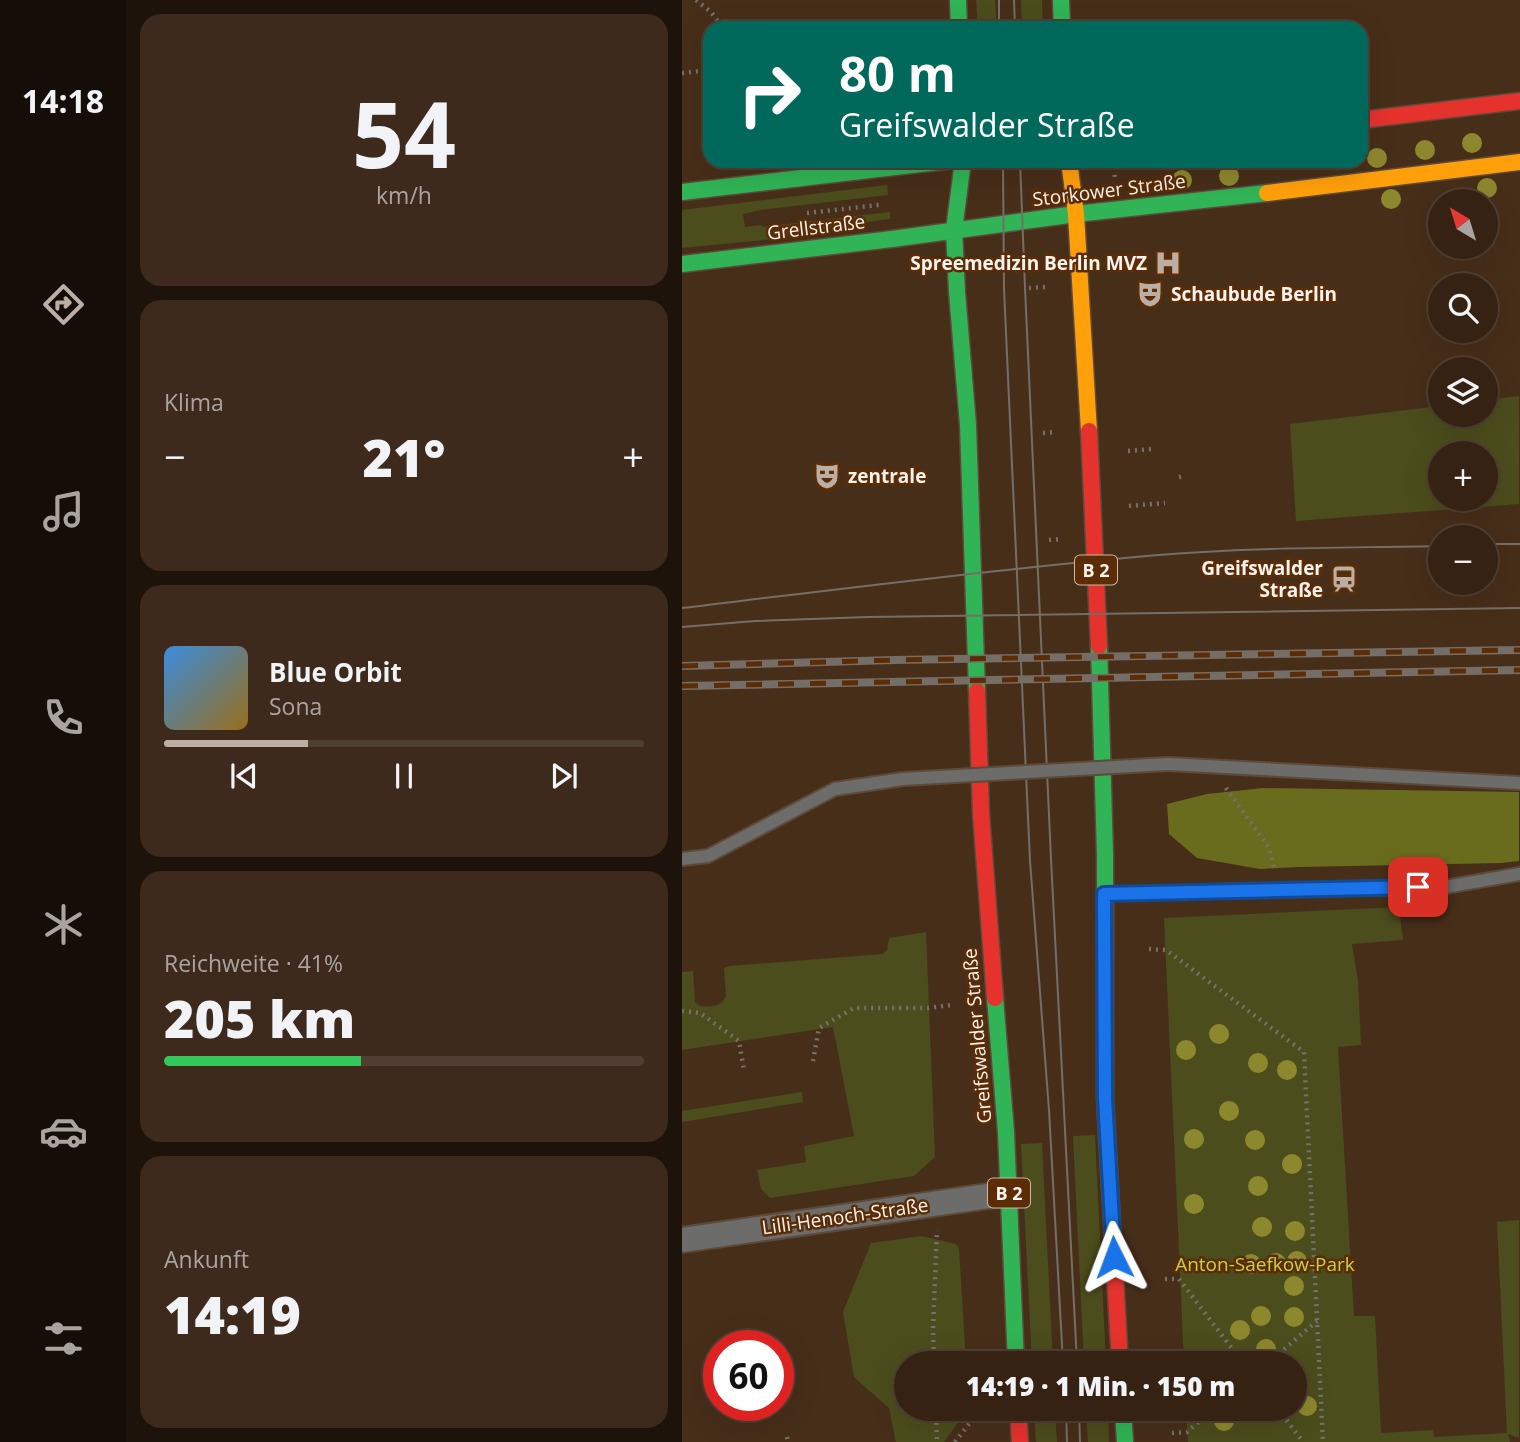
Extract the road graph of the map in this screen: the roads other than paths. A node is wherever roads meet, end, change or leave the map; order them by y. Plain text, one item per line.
1 (958, 0) edge
2 (1061, 0) edge
3 (959, 21) edge
4 (1062, 21) edge
5 (1520, 102) edge
6 (1368, 119) edge
7 (1520, 162) edge
8 (886, 168) edge
9 (962, 168) edge
10 (1070, 168) edge
11 (682, 192) edge
12 (1076, 214) junction
13 (954, 230) junction
14 (682, 264) edge
15 (1520, 783) edge
16 (682, 859) edge
17 (1520, 874) edge
18 (1104, 894) junction
19 (1009, 1193) junction
20 (682, 1240) edge
21 (1016, 1351) edge
22 (1120, 1351) edge
23 (1019, 1421) edge
24 (1124, 1421) edge
25 (1020, 1442) edge
26 (1125, 1442) edge

1 - 3 main road
2 - 4 main road
5 - 6 main road
7 - 12 main road, Storkower Straße
8 - 11 main road
9 - 13 main road, Greifswalder Straße / B 2
10 - 12 main road, B 2
12 - 13 main road, Storkower Straße
12 - 18 main road, B 2
13 - 14 main road, Grellstraße
13 - 19 main road, Greifswalder Straße / B 2
15 - 16 lane, bridge
17 - 18 lane
18 - 22 main road, B 2
19 - 20 street, Lilli-Henoch-Straße
19 - 21 main road, Greifswalder Straße / B 2
23 - 25 main road
24 - 26 main road

